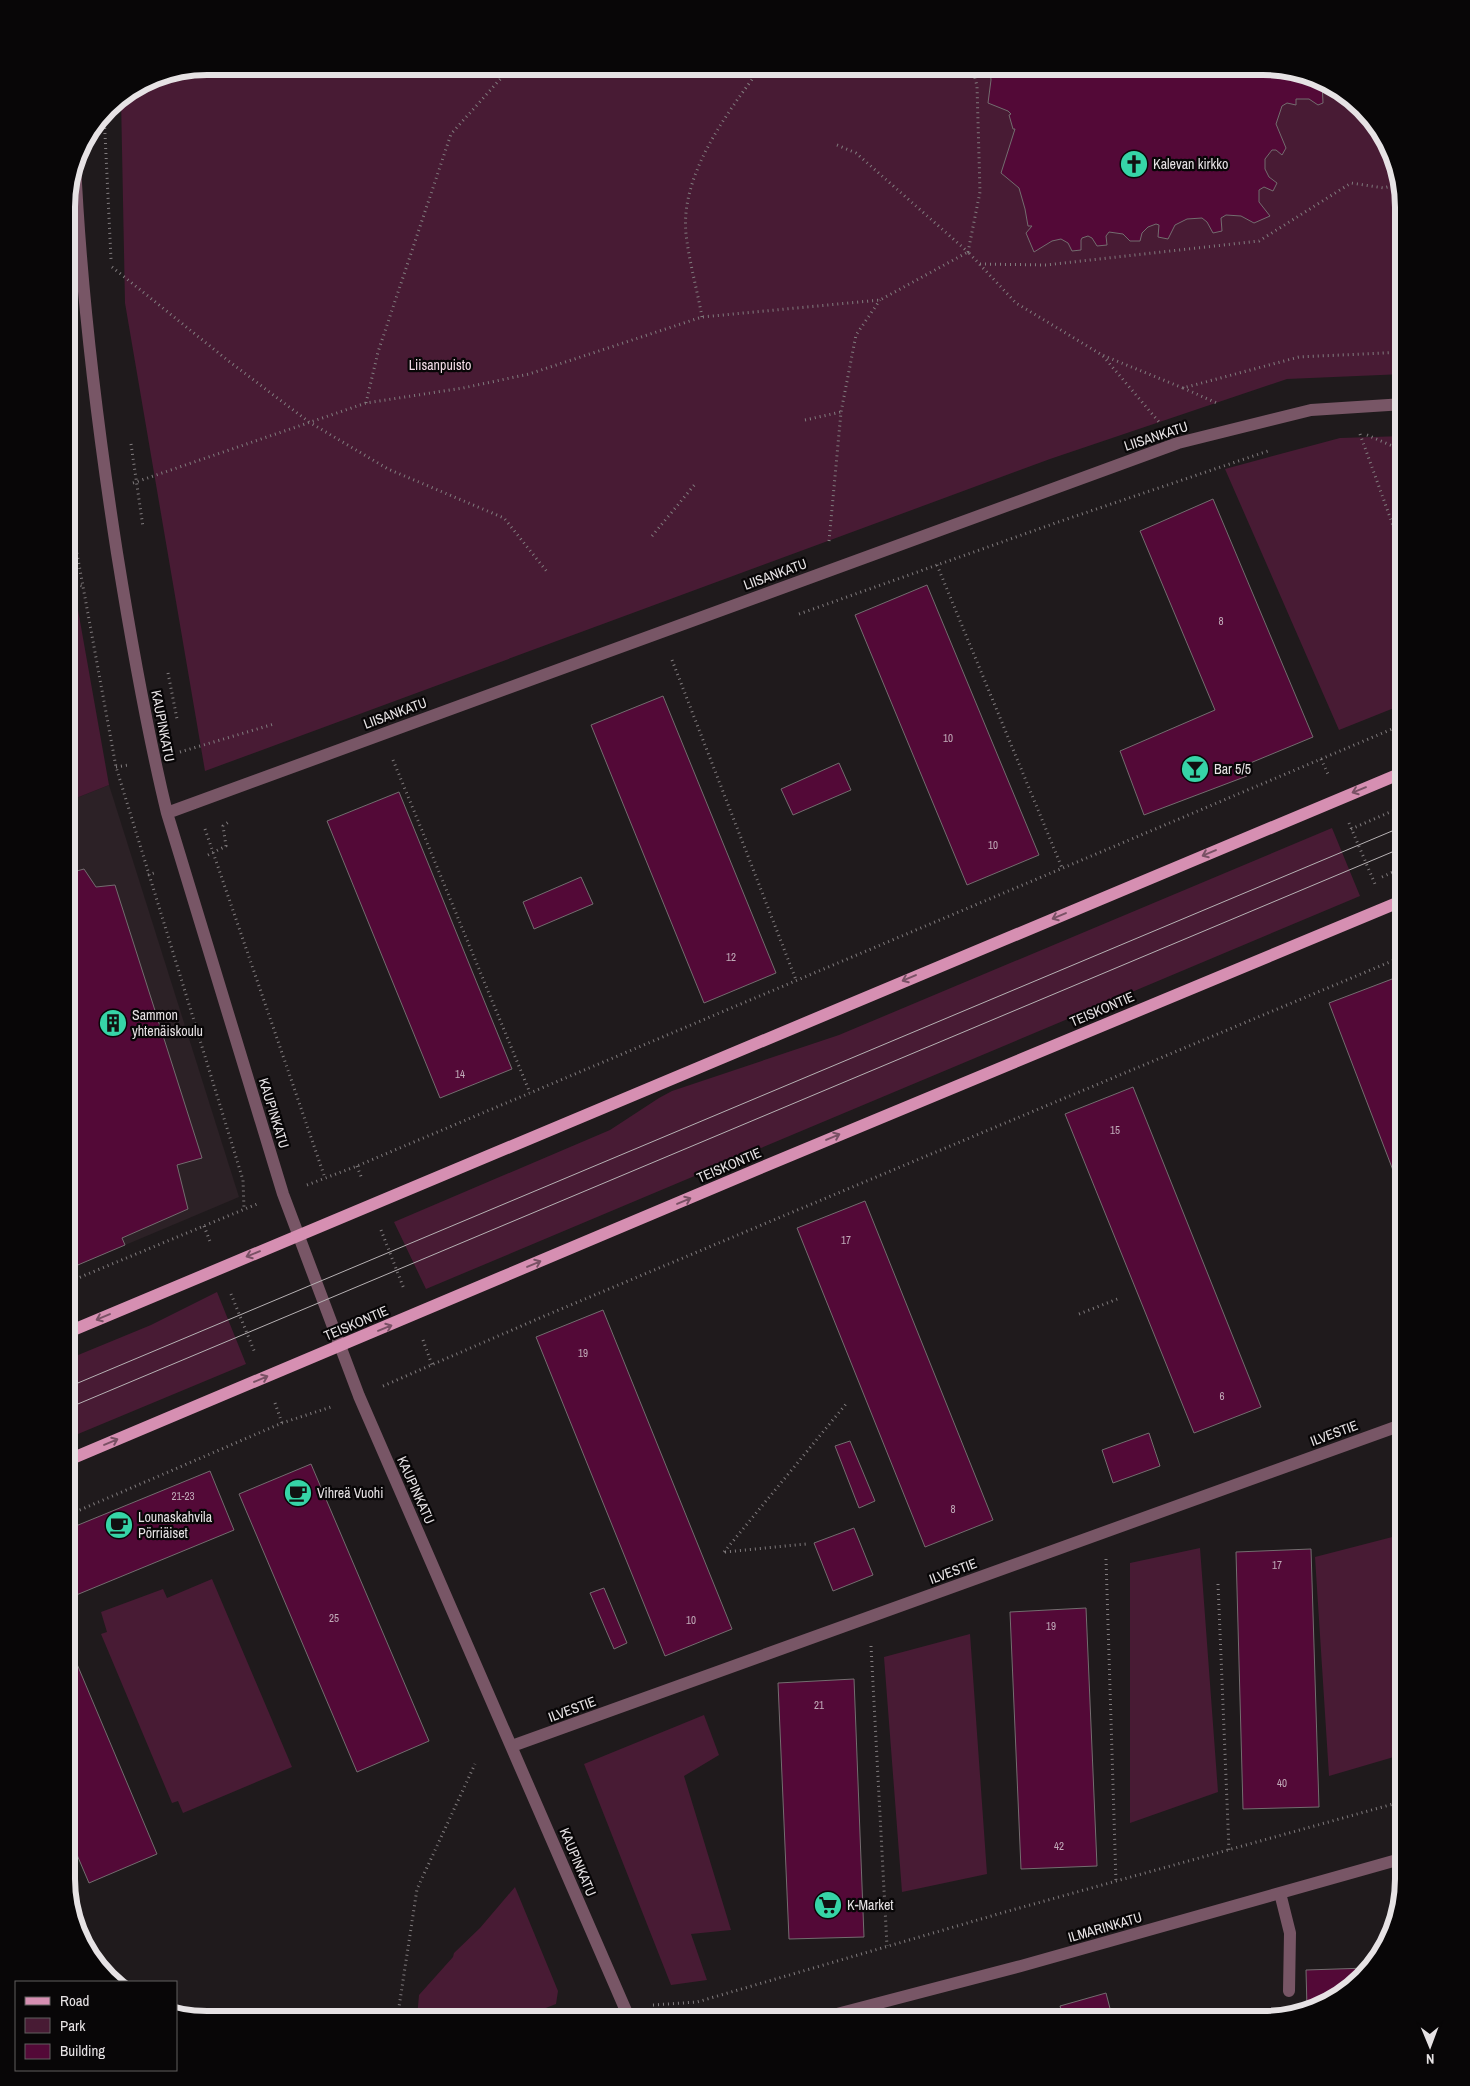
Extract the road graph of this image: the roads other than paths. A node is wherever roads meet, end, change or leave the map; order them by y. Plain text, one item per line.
1 (77, 189) edge
2 (1395, 405) edge
3 (1395, 776) edge
4 (167, 813) junction
5 (1395, 904) edge
6 (298, 1235) junction
7 (75, 1329) edge
8 (340, 1346) junction
9 (1395, 1427) edge
10 (75, 1457) edge
11 (512, 1746) junction
12 (1395, 1861) edge
13 (1280, 1893) junction
14 (1289, 1991) dead end
15 (626, 2011) edge
16 (848, 2011) edge

1 - 4 street, KAUPINKATU
2 - 4 street, LIISANKATU
3 -> 6 main road
4 - 6 street, KAUPINKATU
8 -> 5 main road, TEISKONTIE
6 -> 7 main road
6 - 8 street, KAUPINKATU
10 -> 8 main road, TEISKONTIE
8 - 11 street, KAUPINKATU
9 - 11 street, ILVESTIE
11 - 15 street, KAUPINKATU
12 - 13 street, ILMARINKATU
13 - 14 street
13 - 16 street, ILMARINKATU

